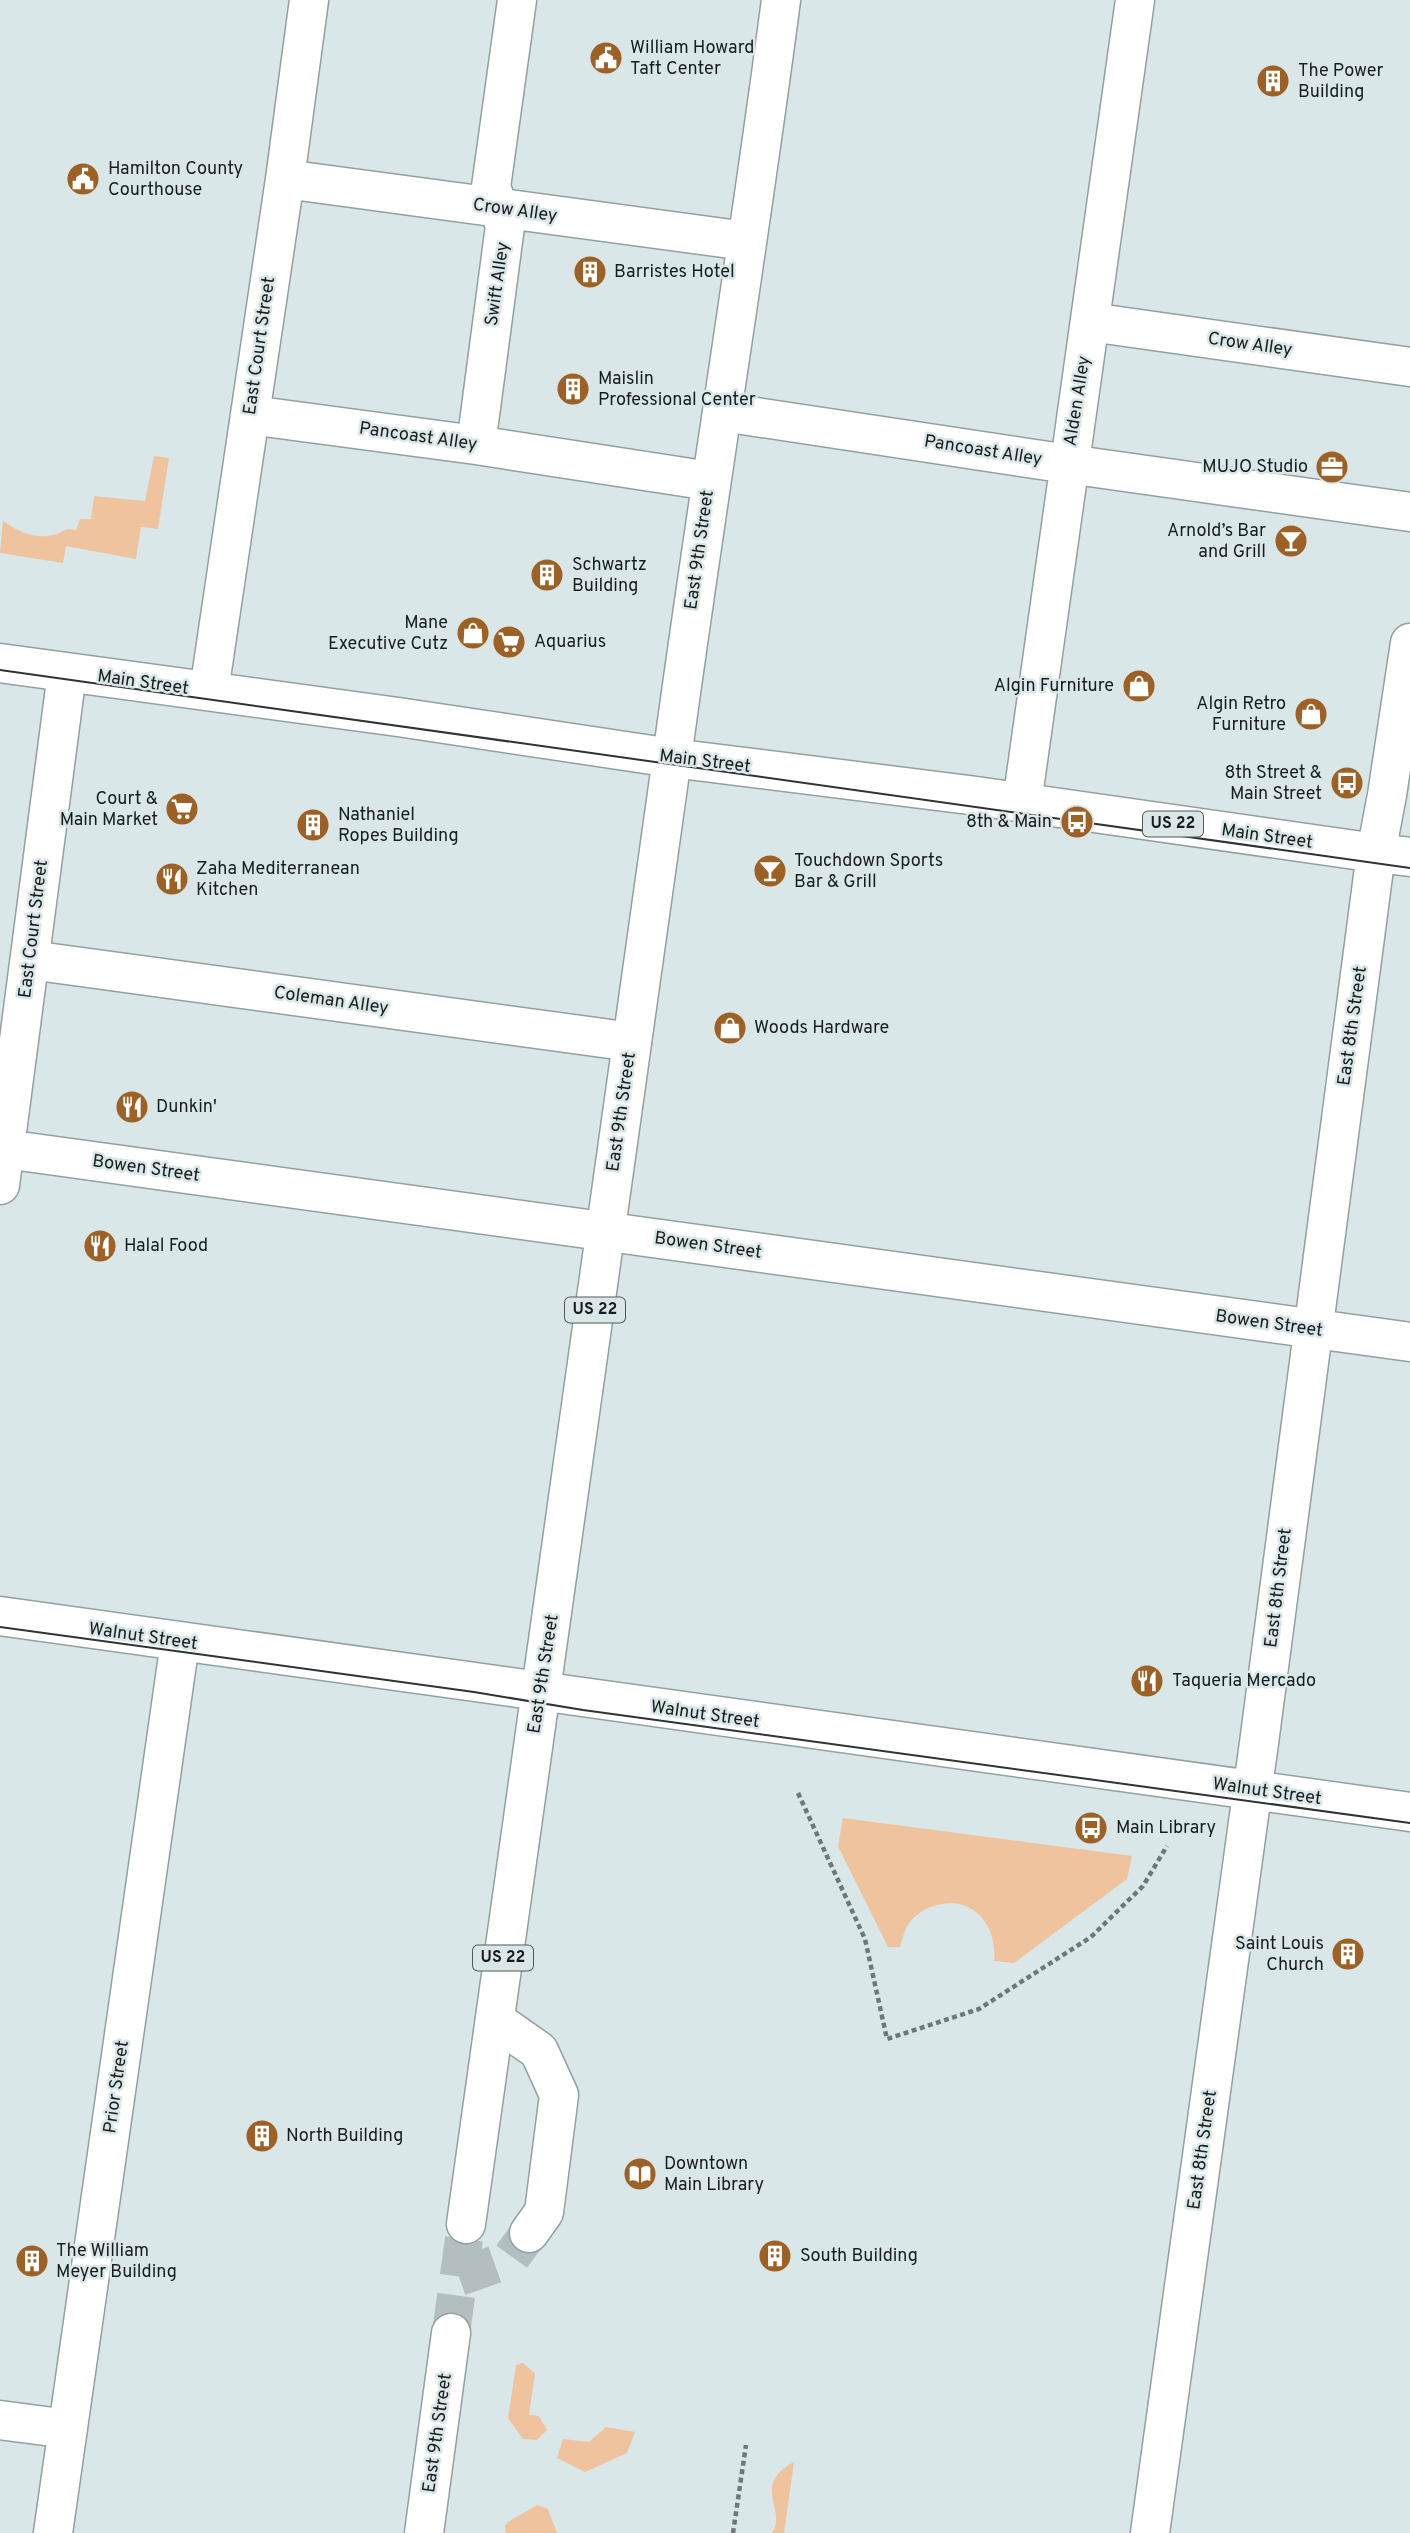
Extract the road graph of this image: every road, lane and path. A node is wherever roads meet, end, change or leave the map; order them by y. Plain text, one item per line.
1 (309, 0) edge
2 (517, 0) edge
3 (781, 0) edge
4 (1135, 0) edge
5 (285, 179) junction
6 (498, 208) junction
7 (746, 241) junction
8 (1090, 322) junction
9 (1410, 367) edge
10 (723, 412) junction
11 (250, 415) junction
12 (475, 444) junction
13 (1068, 464) junction
14 (710, 481) junction
15 (1410, 512) edge
16 (1410, 643) edge
17 (0, 663) edge
18 (67, 673) junction
19 (209, 691) junction
20 (672, 758) junction
21 (1022, 803) junction
22 (1393, 855) edge
23 (30, 960) junction
24 (632, 1042) junction
25 (3, 1167) edge
26 (605, 1232) junction
27 (1313, 1330) junction
28 (1410, 1342) edge
29 (0, 1616) edge
30 (180, 1642) junction
31 (540, 1691) junction
32 (1252, 1790) junction
33 (798, 1794) dead end
34 (1410, 1812) edge
35 (1167, 1846) dead end
36 (495, 2020) junction
37 (466, 2224) tunnel mouth
38 (529, 2233) tunnel mouth
39 (451, 2333) tunnel mouth
40 (0, 2420) edge
41 (68, 2429) junction
42 (746, 2445) dead end
43 (53, 2533) edge
44 (424, 2533) edge
45 (733, 2533) edge
46 (1150, 2533) edge

1 - 5 street, East Court Street
2 - 6 street, Swift Alley
3 - 7 street, East 9th Street
4 - 8 street, Alden Alley
5 - 6 street, Crow Alley
5 - 11 street, East Court Street
6 - 7 street, Crow Alley
6 - 12 street, Swift Alley
7 - 10 street, East 9th Street
8 - 9 street, Crow Alley
8 - 13 street, Alden Alley
10 - 13 street, Pancoast Alley
10 - 14 street, East 9th Street
11 - 12 street, Pancoast Alley
11 - 19 street, East Court Street
12 - 14 street, Pancoast Alley
13 - 15 street, Pancoast Alley
13 - 21 street, Alden Alley
14 - 20 street, East 9th Street
16 - 22 street, East 8th Street
17 - 18 street, Main Street
18 - 19 street, Main Street
18 - 23 street, East Court Street
19 - 20 street, Main Street
20 - 21 street, Main Street / US 22
20 - 24 street, East 9th Street / US 22
21 - 22 street, Main Street / US 22
22 - 27 street, East 8th Street
23 - 24 street, Coleman Alley
23 - 25 street, East Court Street
24 - 26 street, East 9th Street / US 22
25 - 26 street, Bowen Street
26 - 27 street, Bowen Street
26 - 31 street, East 9th Street / US 22
27 - 28 street, Bowen Street
27 - 32 street, East 8th Street
29 - 30 street, Walnut Street
30 - 31 street, Walnut Street
30 - 41 street, Prior Street
31 - 32 street, Walnut Street
31 - 36 street, East 9th Street / US 22
32 - 34 street, Walnut Street
32 - 46 street, East 8th Street
33 - 35 path
36 - 37 street, East 9th Street / US 22
36 - 38 street
39 - 44 street, East 9th Street
40 - 41 street
41 - 43 street, Prior Street
42 - 45 path

